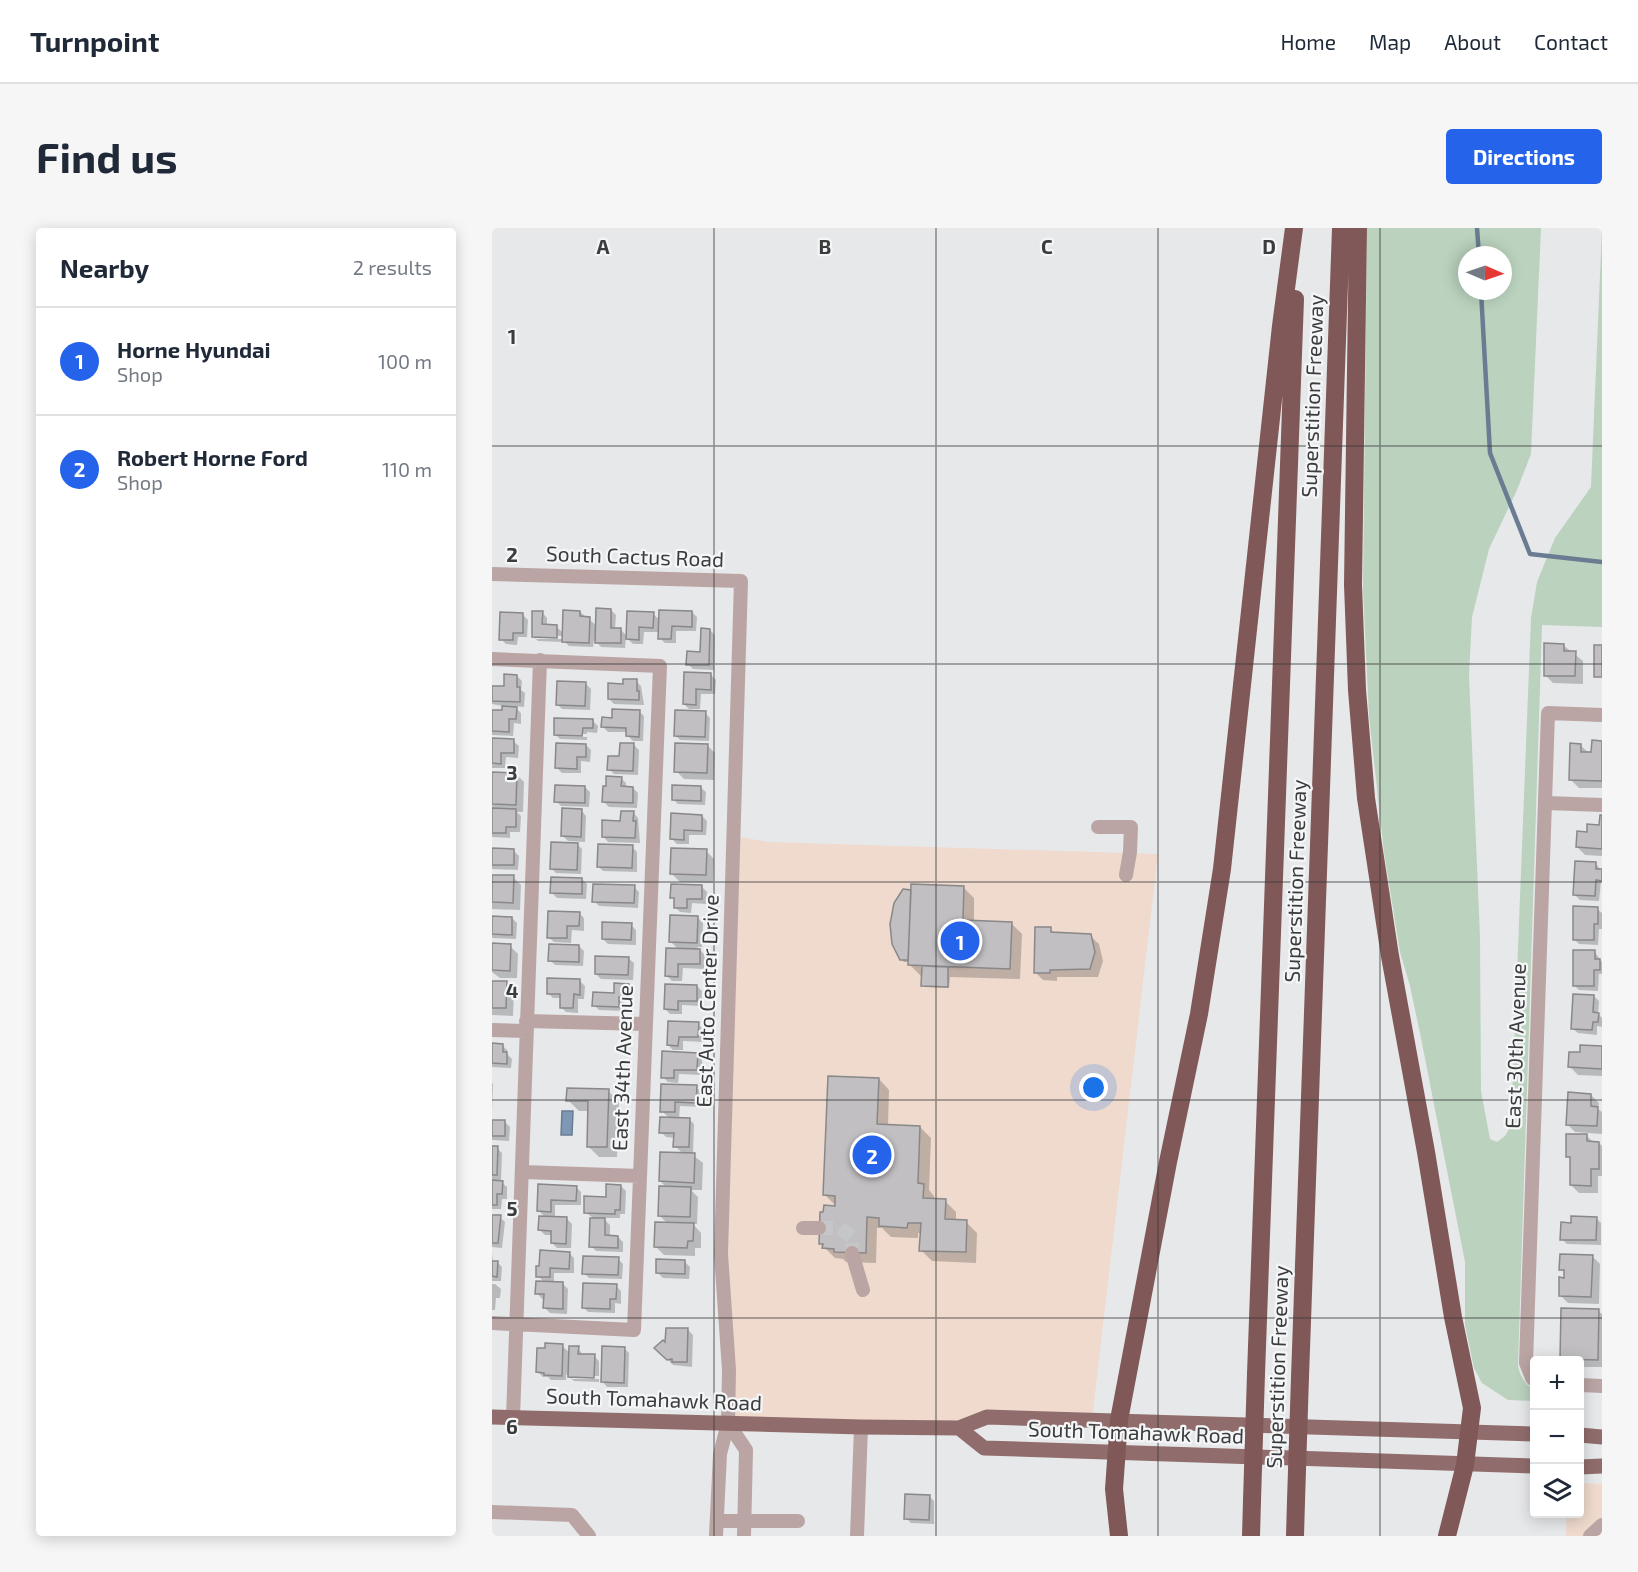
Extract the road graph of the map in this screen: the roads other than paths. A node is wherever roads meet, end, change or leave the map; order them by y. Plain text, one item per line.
1 (1296, 228) edge
2 (1341, 228) edge
3 (1358, 228) edge
4 (492, 574) edge
5 (741, 581) joint
6 (492, 659) edge
7 (540, 660) junction
8 (1602, 715) edge
9 (1546, 803) junction
10 (1602, 805) edge
11 (1098, 827) dead end
12 (1125, 875) dead end
13 (645, 1024) junction
14 (526, 1026) junction
15 (492, 1030) edge
16 (523, 1172) junction
17 (640, 1176) junction
18 (803, 1228) dead end
19 (819, 1228) tunnel mouth
20 (852, 1252) tunnel mouth
21 (863, 1290) dead end
22 (492, 1323) edge
23 (516, 1324) junction
24 (1530, 1373) edge
25 (1584, 1385) edge
26 (1602, 1386) edge
27 (492, 1417) edge
28 (513, 1418) junction
29 (1119, 1420) junction
30 (728, 1423) junction
31 (861, 1427) junction
32 (959, 1428) junction
33 (1469, 1432) junction
34 (1530, 1434) edge
35 (1584, 1435) edge
36 (1602, 1437) edge
37 (1116, 1453) junction
38 (1465, 1465) junction
39 (1530, 1466) edge
40 (1602, 1466) edge
41 (1584, 1467) edge
42 (492, 1512) edge
43 (717, 1521) junction
44 (798, 1521) dead end
45 (1602, 1525) edge
46 (744, 1529) edge
47 (589, 1536) edge
48 (716, 1536) edge
49 (857, 1536) edge
50 (1119, 1536) edge
51 (1251, 1536) edge
52 (1295, 1536) edge
53 (1447, 1536) edge
54 (1590, 1536) edge

1 - 29 highway
1 - 51 highway, Superstition Freeway, bridge
2 - 52 highway, Superstition Freeway, bridge
3 - 33 highway
4 - 5 street, South Cactus Road
5 - 30 street, East Auto Center Drive
6 - 7 street
7 - 13 street, East 34th Avenue
7 - 14 street
8 - 9 street, East 30th Avenue
9 - 10 street
9 - 24 street, East 30th Avenue
11 - 12 street
13 - 14 street
13 - 17 street, East 34th Avenue
14 - 15 street
14 - 16 street
16 - 17 street
16 - 23 street
17 - 23 street, East 34th Avenue
18 - 19 street
20 - 21 street
22 - 23 street, East 34th Avenue
23 - 28 street
25 - 26 street
27 - 28 main road, South Tomahawk Road
28 - 30 main road, South Tomahawk Road
29 - 32 main road, South Tomahawk Road
29 - 33 main road, South Tomahawk Road
29 - 37 highway
30 - 31 main road, South Tomahawk Road
30 - 43 street, East Auto Center Drive
30 - 46 street
31 - 32 main road, South Tomahawk Road
31 - 49 street
32 - 37 main road, South Tomahawk Road
33 - 34 main road, South Tomahawk Road
33 - 38 highway
35 - 36 main road
37 - 38 main road, South Tomahawk Road
37 - 50 highway
38 - 39 main road, South Tomahawk Road
38 - 53 highway
40 - 41 main road
42 - 47 street
43 - 46 street
43 - 48 street, East Auto Center Drive
44 - 46 street
45 - 54 street

